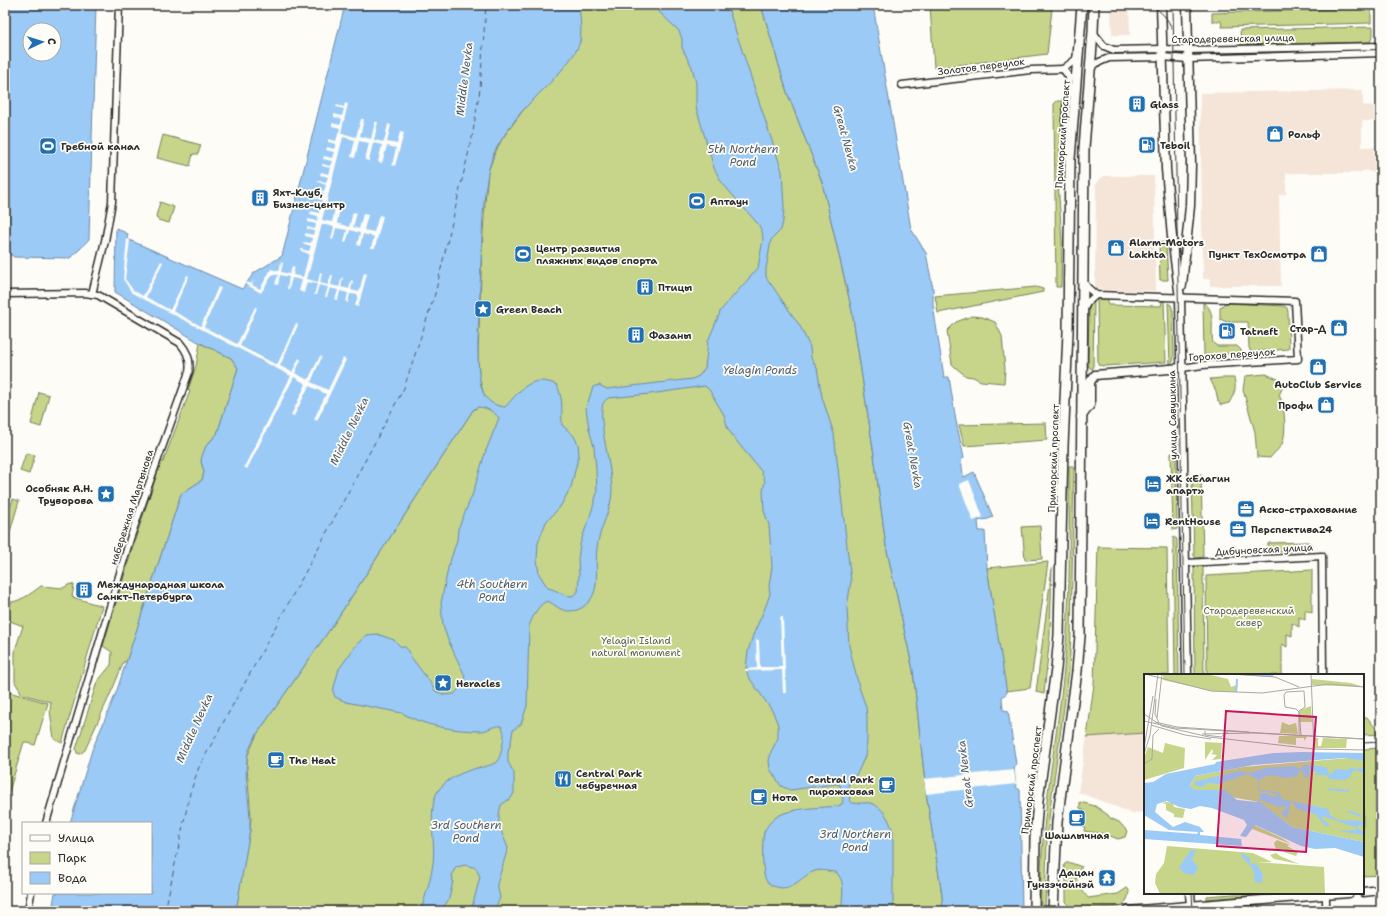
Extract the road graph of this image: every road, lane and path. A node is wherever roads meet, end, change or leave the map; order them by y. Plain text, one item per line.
1 (118, 5) edge
2 (1082, 5) edge
3 (1094, 5) edge
4 (1161, 5) edge
5 (1187, 5) edge
6 (1093, 32) junction
7 (1381, 46) edge
8 (1162, 53) junction
9 (1381, 53) edge
10 (1079, 54) junction
11 (1188, 55) junction
12 (1063, 69) junction
13 (1090, 69) junction
14 (902, 85) dead end
15 (1072, 134) junction
16 (1082, 279) junction
17 (5, 294) edge
18 (92, 294) junction
19 (1096, 295) junction
20 (1180, 298) junction
21 (1082, 313) junction
22 (1182, 368) junction
23 (1081, 417) junction
24 (1185, 563) junction
25 (1187, 674) edge
26 (1322, 674) edge
27 (46, 822) edge
28 (1381, 890) edge
29 (1364, 892) edge
30 (31, 894) edge
31 (1190, 894) edge
32 (1326, 894) edge
33 (1190, 909) edge
34 (28, 911) edge
35 (1034, 911) edge
36 (1053, 911) edge
37 (1128, 911) edge
38 (1326, 911) edge

1 - 18 street
2 - 10 main road, Приморский проспект
3 - 6 main road
4 - 8 main road, улица Савушкина
5 - 11 main road, улица Савушкина
6 - 8 street, Стародеревенская улица
6 - 13 main road
7 - 11 street, Стародеревенская улица
8 - 11 street, Стародеревенская улица
8 - 13 street, Стародеревенская улица
8 - 20 main road, улица Савушкина
9 - 11 street, Стародеревенская улица
10 - 12 street
10 - 15 main road, Приморский проспект
11 - 20 main road, улица Савушкина
12 - 14 street, Золотов переулок
12 - 15 street
13 - 16 main road
15 - 35 main road, Приморский проспект
16 - 19 street
16 - 21 main road
17 - 18 street
18 - 27 street, набережная Мартынова
19 - 20 street
19 - 21 street
20 - 22 main road, улица Савушкина
20 - 22 street, Горохов переулок
21 - 23 main road
22 - 23 main road, Горохов переулок
22 - 24 main road, улица Савушкина
23 - 36 main road
24 - 25 main road, улица Савушкина
24 - 26 street, Дибуновская улица
28 - 29 main road
30 - 34 street
31 - 33 main road
32 - 33 main road
32 - 38 street
33 - 37 main road

